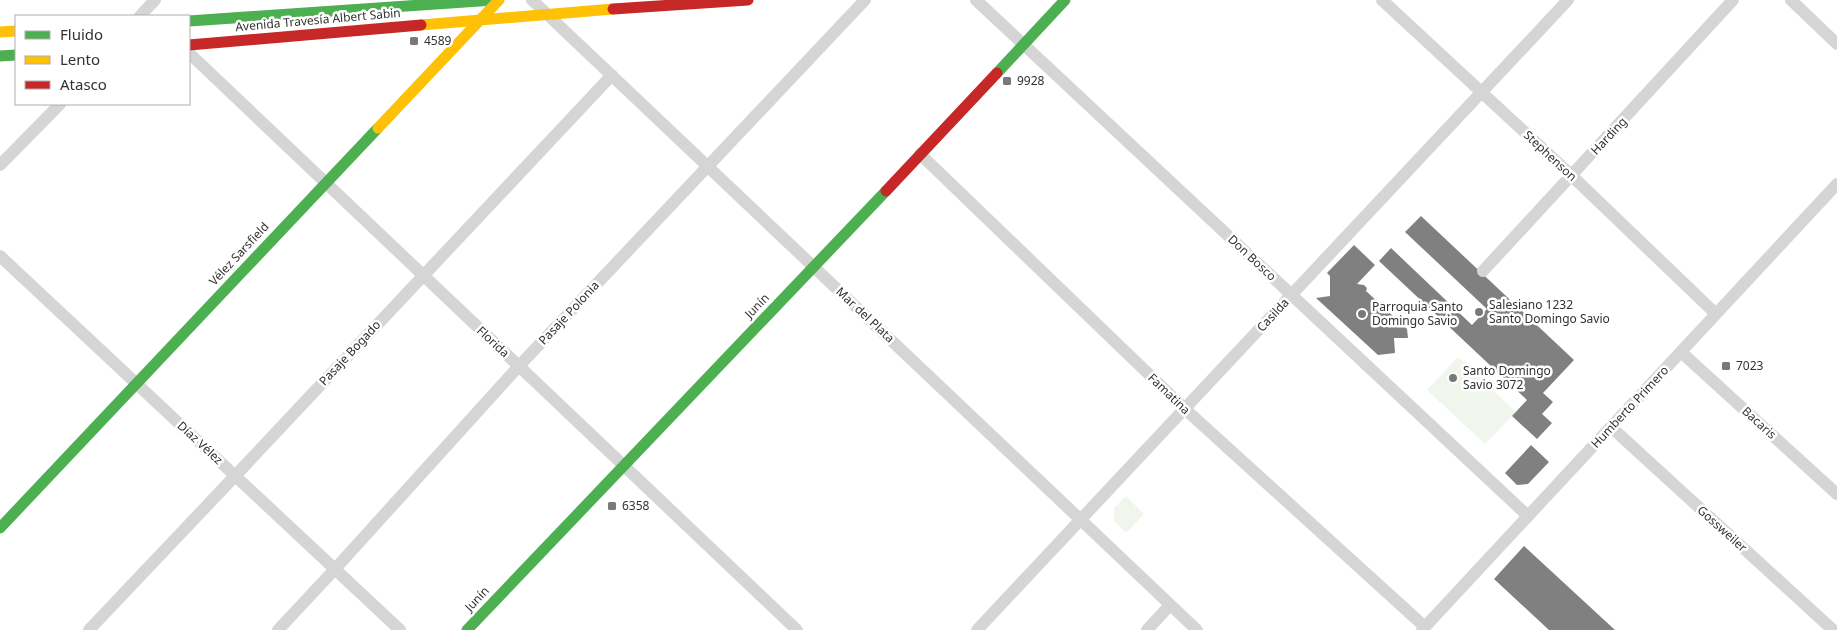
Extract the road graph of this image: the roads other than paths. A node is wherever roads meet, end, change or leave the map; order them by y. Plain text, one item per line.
1 (155, 0) edge
2 (494, 0) edge
3 (499, 0) edge
4 (532, 0) edge
5 (748, 0) edge
6 (865, 0) edge
7 (976, 0) edge
8 (1065, 0) edge
9 (1382, 0) edge
10 (1568, 0) edge
11 (1733, 0) edge
12 (1791, 0) edge
13 (548, 14) junction
14 (141, 15) edge
15 (480, 20) junction
16 (190, 21) edge
17 (15, 31) edge
18 (0, 32) edge
19 (1023, 44) junction
20 (1837, 44) edge
21 (190, 45) edge
22 (190, 54) edge
23 (15, 55) edge
24 (0, 56) edge
25 (612, 75) junction
26 (1481, 93) junction
27 (59, 105) edge
28 (920, 154) junction
29 (0, 165) edge
30 (708, 167) junction
31 (1572, 176) junction
32 (325, 182) junction
33 (1837, 184) edge
34 (0, 256) edge
35 (814, 267) junction
36 (1483, 271) dead end
37 (423, 275) junction
38 (1292, 295) junction
39 (1716, 314) junction
40 (1681, 352) junction
41 (519, 366) junction
42 (136, 384) junction
43 (1185, 409) junction
44 (1611, 427) junction
45 (623, 465) junction
46 (235, 476) junction
47 (1837, 494) edge
48 (1528, 516) junction
49 (1081, 520) junction
50 (0, 528) edge
51 (335, 570) junction
52 (1170, 605) junction
53 (1424, 628) edge
54 (88, 630) edge
55 (278, 630) edge
56 (400, 630) edge
57 (468, 630) edge
58 (798, 630) edge
59 (977, 630) edge
60 (1147, 630) edge
61 (1197, 630) edge
62 (1833, 630) edge

1 - 14 street
2 - 16 main road, Avenida Travesía Albert Sabin
3 - 15 main road, Vélez Sarsfield
4 - 13 street, Mar del Plata
5 - 13 main road, Avenida Travesía Albert Sabin
6 - 30 street, Pasaje Polonia
7 - 19 street, Don Bosco
8 - 19 main road, Junín
9 - 26 street, Stephenson
10 - 26 street, Casilda
11 - 31 street, Harding
12 - 20 street
13 - 15 main road, Avenida Travesía Albert Sabin
13 - 25 street, Mar del Plata
15 - 21 main road, Avenida Travesía Albert Sabin
15 - 32 main road, Vélez Sarsfield
17 - 18 main road
19 - 28 main road, Junín
19 - 38 street, Don Bosco
22 - 32 street, Florida
23 - 24 main road
25 - 30 street, Mar del Plata
25 - 37 street, Pasaje Bogado
26 - 31 street, Stephenson
26 - 38 street, Casilda
27 - 29 street
28 - 35 main road, Junín
28 - 43 street, Famatina
30 - 35 street, Mar del Plata
30 - 41 street, Pasaje Polonia
31 - 36 street, Harding
31 - 39 street, Stephenson
32 - 37 street, Florida
32 - 42 main road, Vélez Sarsfield
33 - 39 street, Humberto Primero
34 - 42 street, Díaz Vélez
35 - 45 main road, Junín
35 - 49 street, Mar del Plata
37 - 41 street, Florida
37 - 46 street, Pasaje Bogado
38 - 43 street, Casilda
38 - 48 street, Don Bosco
39 - 40 street, Humberto Primero
40 - 44 street, Humberto Primero
40 - 47 street, Bacaris
41 - 45 street, Florida
41 - 51 street, Pasaje Polonia
42 - 46 street, Díaz Vélez
42 - 50 main road, Vélez Sarsfield
43 - 49 street, Casilda
43 - 53 street, Famatina
44 - 48 street, Humberto Primero
44 - 62 street, Gossweiler
45 - 57 main road, Junín
45 - 58 street, Florida
46 - 51 street, Díaz Vélez
46 - 54 street, Pasaje Bogado
48 - 53 street, Humberto Primero
49 - 52 street, Mar del Plata
49 - 59 street, Casilda
51 - 55 street, Pasaje Polonia
51 - 56 street, Díaz Vélez
52 - 60 street
52 - 61 street, Mar del Plata

